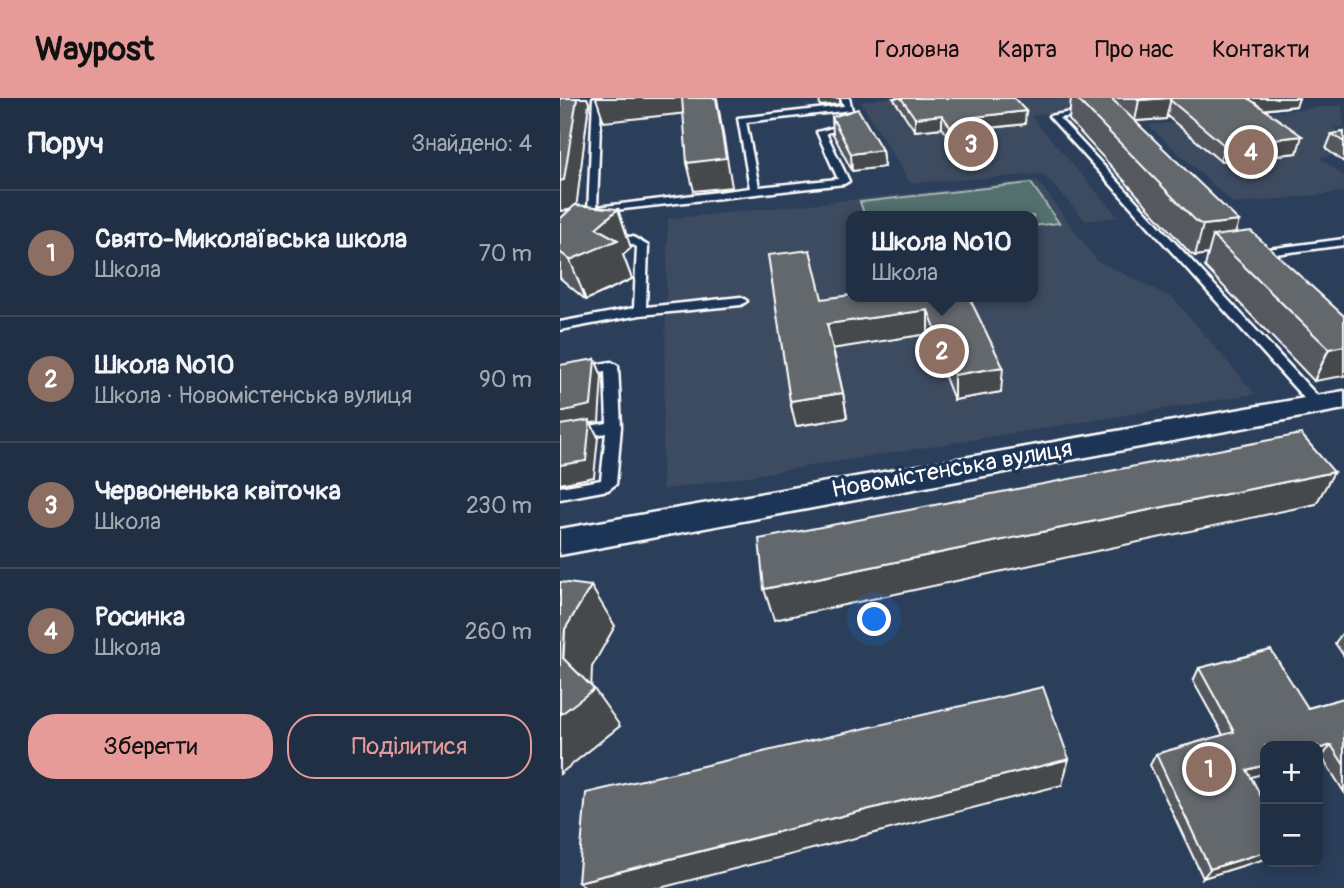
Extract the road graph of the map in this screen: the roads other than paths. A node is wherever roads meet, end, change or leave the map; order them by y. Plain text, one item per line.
1 (597, 98) edge
2 (845, 98) edge
3 (849, 108) junction
4 (1101, 110) edge
5 (755, 190) junction
6 (592, 211) junction
7 (587, 224) edge
8 (594, 237) edge
9 (1344, 242) edge
10 (1252, 243) edge
11 (1262, 253) junction
12 (1238, 256) edge
13 (1200, 261) dead end
14 (1188, 263) junction
15 (1273, 263) edge
16 (741, 301) dead end
17 (640, 311) junction
18 (560, 326) edge
19 (560, 375) edge
20 (1331, 402) edge
21 (614, 427) junction
22 (560, 436) edge
23 (560, 493) edge
24 (560, 542) edge

1 - 6 lane
2 - 3 lane
3 - 5 lane
3 - 5 lane
4 - 14 lane
5 - 6 lane
6 - 7 lane
8 - 17 lane
9 - 11 lane
10 - 11 lane
11 - 12 lane
11 - 15 lane
13 - 14 lane
14 - 20 lane
16 - 17 lane
17 - 18 lane
19 - 21 lane
20 - 24 street, Новомістенська вулиця
21 - 22 lane
21 - 23 lane

